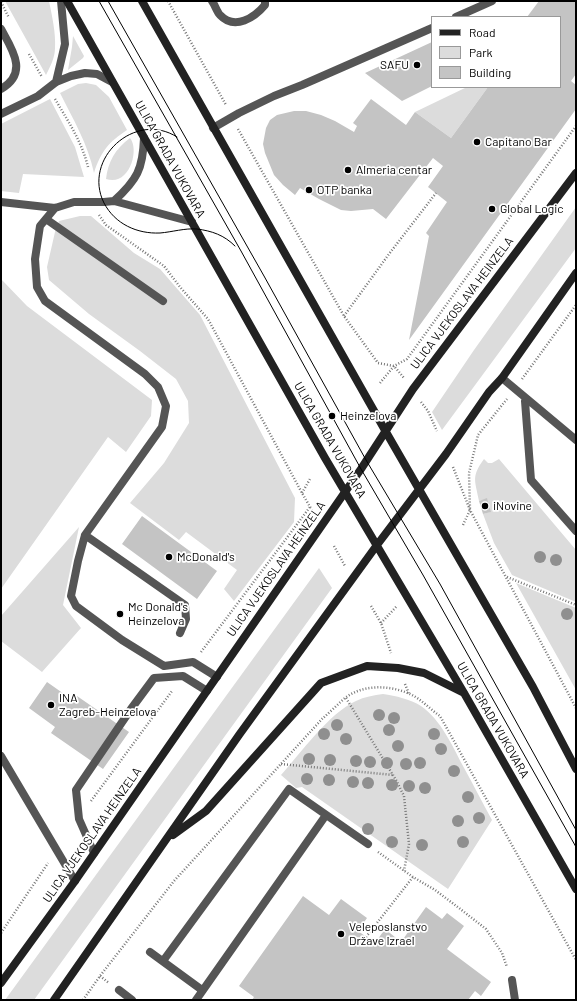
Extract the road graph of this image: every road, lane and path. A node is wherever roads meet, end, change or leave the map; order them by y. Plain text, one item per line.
1 (62, 1) edge
2 (67, 1) edge
3 (142, 1) edge
4 (168, 1) edge
5 (212, 1) edge
6 (266, 1) edge
7 (492, 1) edge
8 (458, 16) edge
9 (431, 28) edge
10 (1, 29) edge
11 (56, 82) junction
12 (112, 82) junction
13 (1, 89) edge
14 (54, 97) dead end
15 (224, 101) dead end
16 (1, 114) edge
17 (576, 126) edge
18 (237, 127) dead end
19 (213, 128) junction
20 (144, 138) junction
21 (88, 167) dead end
22 (576, 173) edge
23 (436, 193) dead end
24 (114, 201) junction
25 (1, 202) edge
26 (55, 208) junction
27 (97, 213) dead end
28 (46, 218) junction
29 (192, 222) junction
30 (576, 273) edge
31 (163, 301) dead end
32 (344, 316) junction
33 (394, 366) junction
34 (502, 378) junction
35 (380, 383) dead end
36 (528, 400) junction
37 (428, 412) dead end
38 (437, 431) dead end
39 (386, 432) junction
40 (576, 440) edge
41 (453, 467) dead end
42 (310, 478) dead end
43 (419, 488) junction
44 (345, 491) junction
45 (302, 494) junction
46 (310, 506) junction
47 (470, 510) junction
48 (313, 512) dead end
49 (463, 526) dead end
50 (576, 531) edge
51 (85, 535) junction
52 (377, 544) junction
53 (334, 546) dead end
54 (345, 566) dead end
55 (506, 577) junction
56 (576, 605) edge
57 (371, 606) dead end
58 (397, 606) dead end
59 (381, 623) junction
60 (180, 633) dead end
61 (202, 650) dead end
62 (391, 654) dead end
63 (183, 676) junction
64 (216, 677) junction
65 (403, 679) dead end
66 (207, 691) junction
67 (464, 693) junction
68 (410, 694) junction
69 (346, 698) junction
70 (571, 698) junction
71 (576, 701) edge
72 (576, 708) edge
73 (1, 756) edge
74 (281, 764) junction
75 (576, 769) edge
76 (393, 775) junction
77 (102, 785) dead end
78 (326, 815) junction
79 (167, 839) junction
80 (368, 844) joint
81 (57, 850) junction
82 (94, 853) junction
83 (404, 871) junction
84 (413, 877) junction
85 (75, 881) junction
86 (576, 889) edge
87 (1, 933) edge
88 (366, 937) dead end
89 (150, 952) dead end
90 (576, 960) edge
91 (163, 961) junction
92 (512, 980) joint
93 (1, 983) edge
94 (119, 990) dead end
95 (202, 990) junction
96 (54, 1000) edge
97 (83, 1000) edge
98 (132, 1000) edge
99 (196, 1000) edge
100 (515, 1000) edge

1 - 11 street
2 - 12 main road, ULICA GRADA VUKOVARA
3 - 19 main road
4 - 15 path
5 - 6 street
7 - 8 street
9 - 19 street
10 - 13 street
11 - 12 street
11 - 16 street
12 - 20 main road, ULICA GRADA VUKOVARA
14 - 21 path
17 - 33 path
18 - 32 path
19 - 39 main road
20 - 24 street
20 - 29 main road, ULICA GRADA VUKOVARA
22 - 39 main road, ULICA VJEKOSLAVA HEINZELA
23 - 32 path
24 - 26 street
24 - 29 street
25 - 26 street
26 - 28 street
27 - 45 path
28 - 31 street
28 - 51 street
29 - 44 main road, ULICA GRADA VUKOVARA
30 - 34 main road
32 - 33 path
33 - 35 path
34 - 36 street
34 - 43 main road
36 - 40 street
36 - 50 street
37 - 38 path
39 - 43 main road
39 - 44 main road, ULICA VJEKOSLAVA HEINZELA
41 - 47 path
42 - 45 path
43 - 52 main road
43 - 75 main road
44 - 52 main road, ULICA GRADA VUKOVARA
44 - 64 main road, ULICA VJEKOSLAVA HEINZELA
45 - 46 path
46 - 48 path
46 - 61 path
47 - 49 path
47 - 55 path
51 - 60 street
51 - 64 street
52 - 67 main road, ULICA GRADA VUKOVARA
52 - 79 main road
53 - 54 path
55 - 56 path
55 - 70 path
57 - 59 path
58 - 59 path
59 - 62 path
63 - 66 street
63 - 77 path
63 - 82 street
64 - 66 main road, ULICA VJEKOSLAVA HEINZELA
65 - 68 path
66 - 82 main road, ULICA VJEKOSLAVA HEINZELA
67 - 79 main road
67 - 86 main road, ULICA GRADA VUKOVARA
68 - 69 path
68 - 90 path
69 - 74 path
69 - 76 path
70 - 71 path
70 - 72 path
73 - 81 street
74 - 76 path
74 - 97 path
76 - 83 path
78 - 80 street
78 - 91 street
78 - 95 street
79 - 96 main road
80 - 83 path
81 - 85 street
81 - 87 path
82 - 85 main road, ULICA VJEKOSLAVA HEINZELA
83 - 84 path
84 - 88 path
84 - 92 path
85 - 93 main road, ULICA VJEKOSLAVA HEINZELA
89 - 91 street
91 - 95 street
92 - 100 street
94 - 98 street
95 - 99 street

